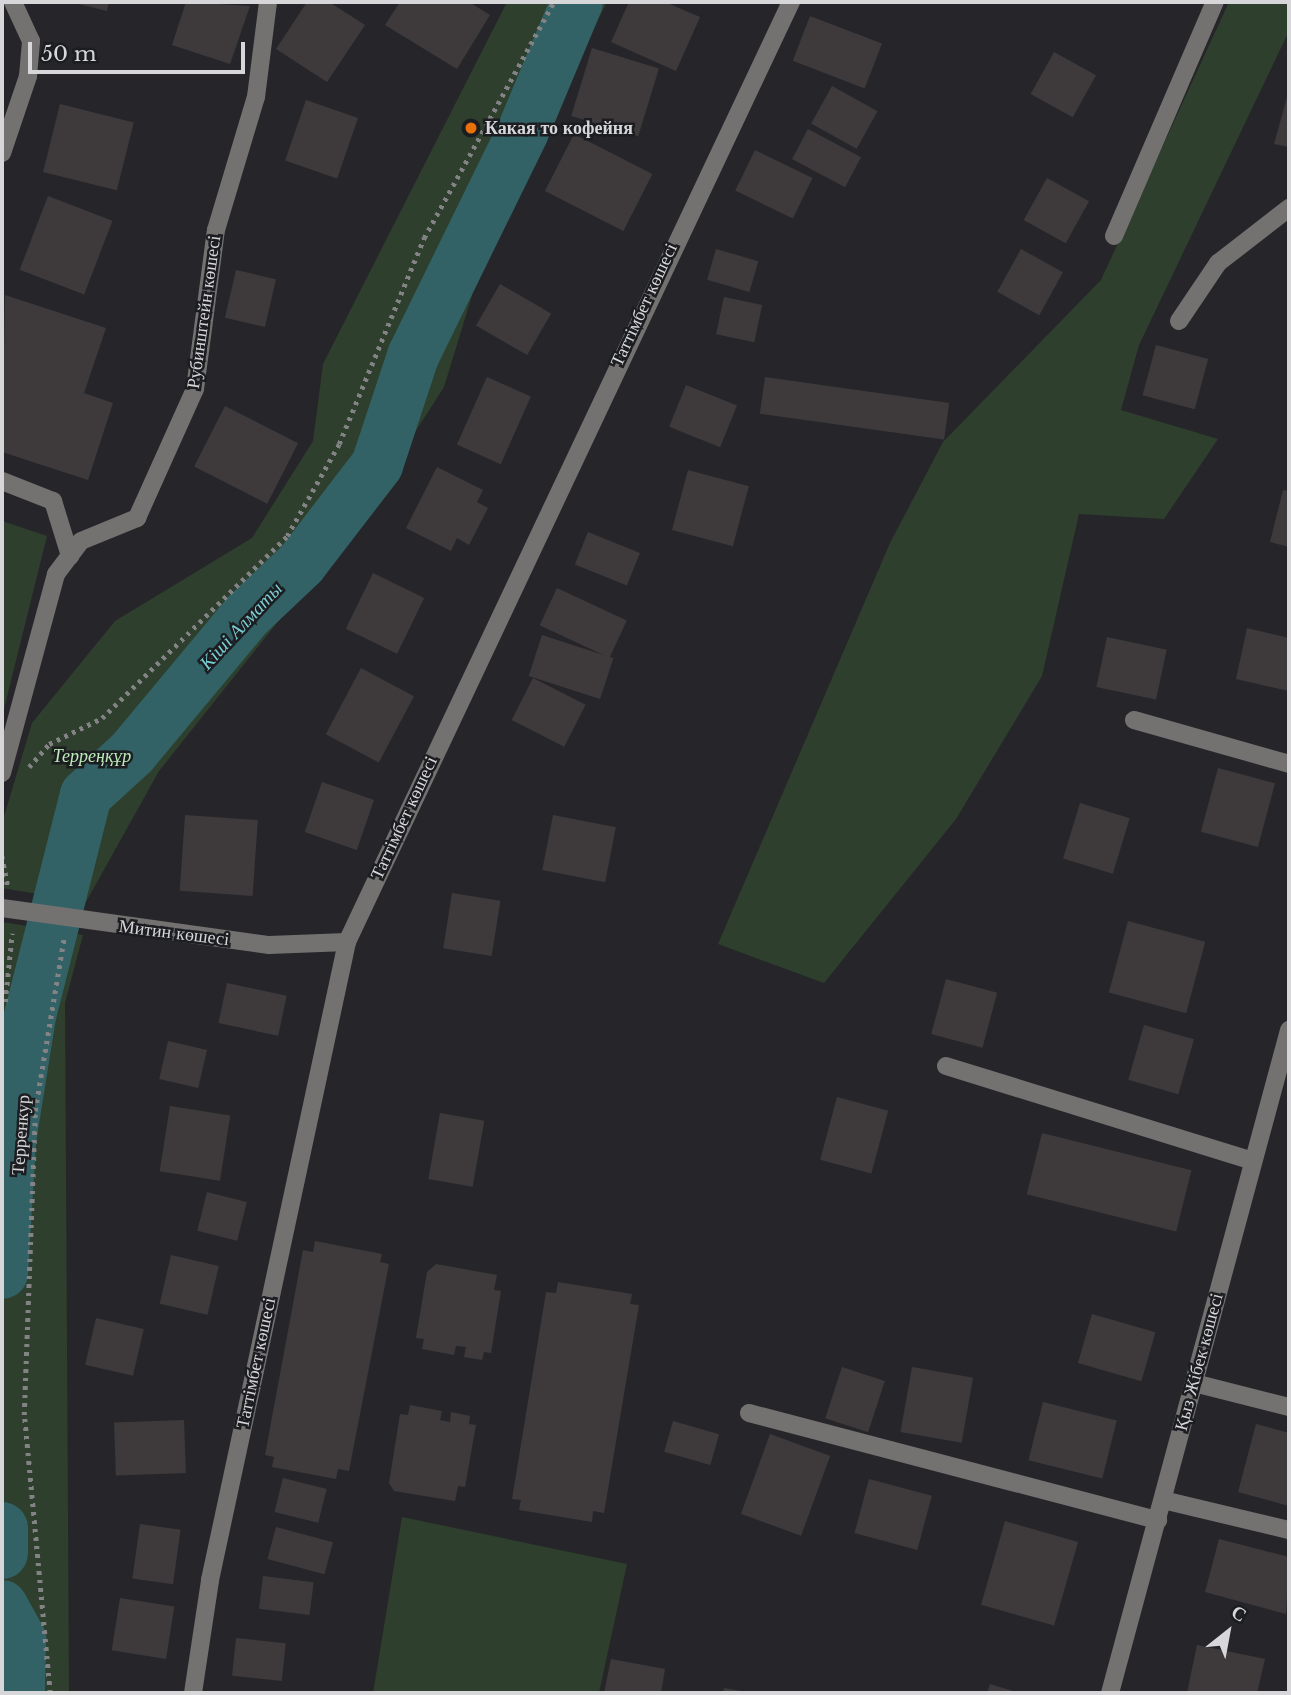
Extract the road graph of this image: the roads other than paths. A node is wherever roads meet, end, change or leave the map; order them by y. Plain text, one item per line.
1 (13, 2) edge
2 (268, 2) edge
3 (790, 2) edge
4 (1215, 2) edge
5 (2, 153) edge
6 (1289, 208) edge
7 (1114, 236) dead end
8 (1179, 321) dead end
9 (2, 481) edge
10 (70, 556) junction
11 (1134, 720) dead end
12 (1289, 764) edge
13 (2, 773) edge
14 (13, 912) edge
15 (347, 942) junction
16 (1289, 1031) edge
17 (946, 1066) dead end
18 (1252, 1161) junction
19 (1194, 1383) junction
20 (1289, 1407) edge
21 (749, 1413) dead end
22 (1163, 1500) junction
23 (1158, 1520) junction
24 (1289, 1530) edge
25 (193, 1693) edge
26 (1110, 1693) edge

1 - 5 street
2 - 10 street, Рубинштейн көшесі
3 - 15 street, Таттімбет көшесі
4 - 7 street
6 - 8 street
9 - 10 street
10 - 13 street, Рубинштейн көшесі
11 - 12 street
14 - 15 street, Митин көшесі
15 - 25 street, Таттімбет көшесі
16 - 18 street, Қыз Жібек көшесі
17 - 18 street
18 - 19 street, Қыз Жібек көшесі
19 - 20 street
19 - 22 street, Қыз Жібек көшесі
21 - 23 street
22 - 23 street, Қыз Жібек көшесі
22 - 24 street
23 - 26 street, Қыз Жібек көшесі

